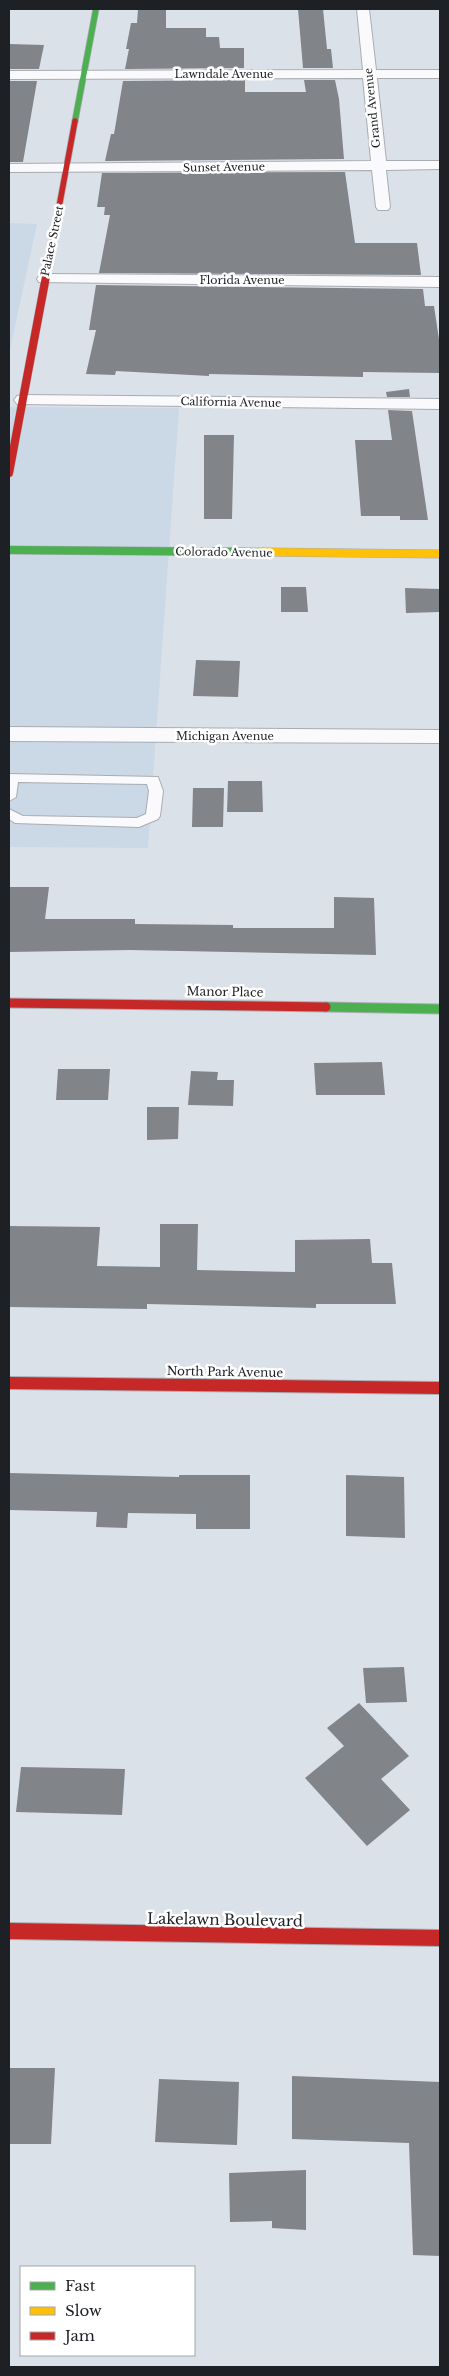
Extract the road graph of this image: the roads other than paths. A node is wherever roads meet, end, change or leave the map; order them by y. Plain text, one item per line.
1 (96, 9) edge
2 (363, 9) edge
3 (368, 73) junction
4 (440, 74) edge
5 (9, 75) edge
6 (84, 75) junction
7 (378, 165) junction
8 (440, 166) edge
9 (9, 168) edge
10 (67, 168) junction
11 (383, 207) dead end
12 (45, 279) junction
13 (440, 282) edge
14 (22, 400) junction
15 (440, 404) edge
16 (9, 473) edge
17 (9, 550) edge
18 (440, 554) edge
19 (9, 734) edge
20 (440, 737) edge
21 (10, 778) edge
22 (9, 797) edge
23 (9, 814) edge
24 (9, 1004) edge
25 (440, 1009) edge
26 (9, 1383) edge
27 (440, 1388) edge
28 (9, 1931) edge
29 (440, 1938) edge

1 - 6 street, Palace Street
2 - 3 street, Grand Avenue
3 - 4 street, Lawndale Avenue
3 - 6 street, Lawndale Avenue
3 - 7 street, Grand Avenue
5 - 6 street, Lawndale Avenue
6 - 10 street, Palace Street
7 - 8 street, Sunset Avenue
7 - 10 street, Sunset Avenue
7 - 11 street, Grand Avenue
9 - 10 street, Sunset Avenue
10 - 12 street, Palace Street
12 - 13 street, Florida Avenue
12 - 14 street, Palace Street
14 - 15 street, California Avenue
14 - 16 street, Palace Street
17 - 18 street, Colorado Avenue
19 - 20 street, Michigan Avenue
21 - 22 lane
21 - 23 lane
24 - 25 street, Manor Place
26 - 27 street, North Park Avenue
28 - 29 street, Lakelawn Boulevard

